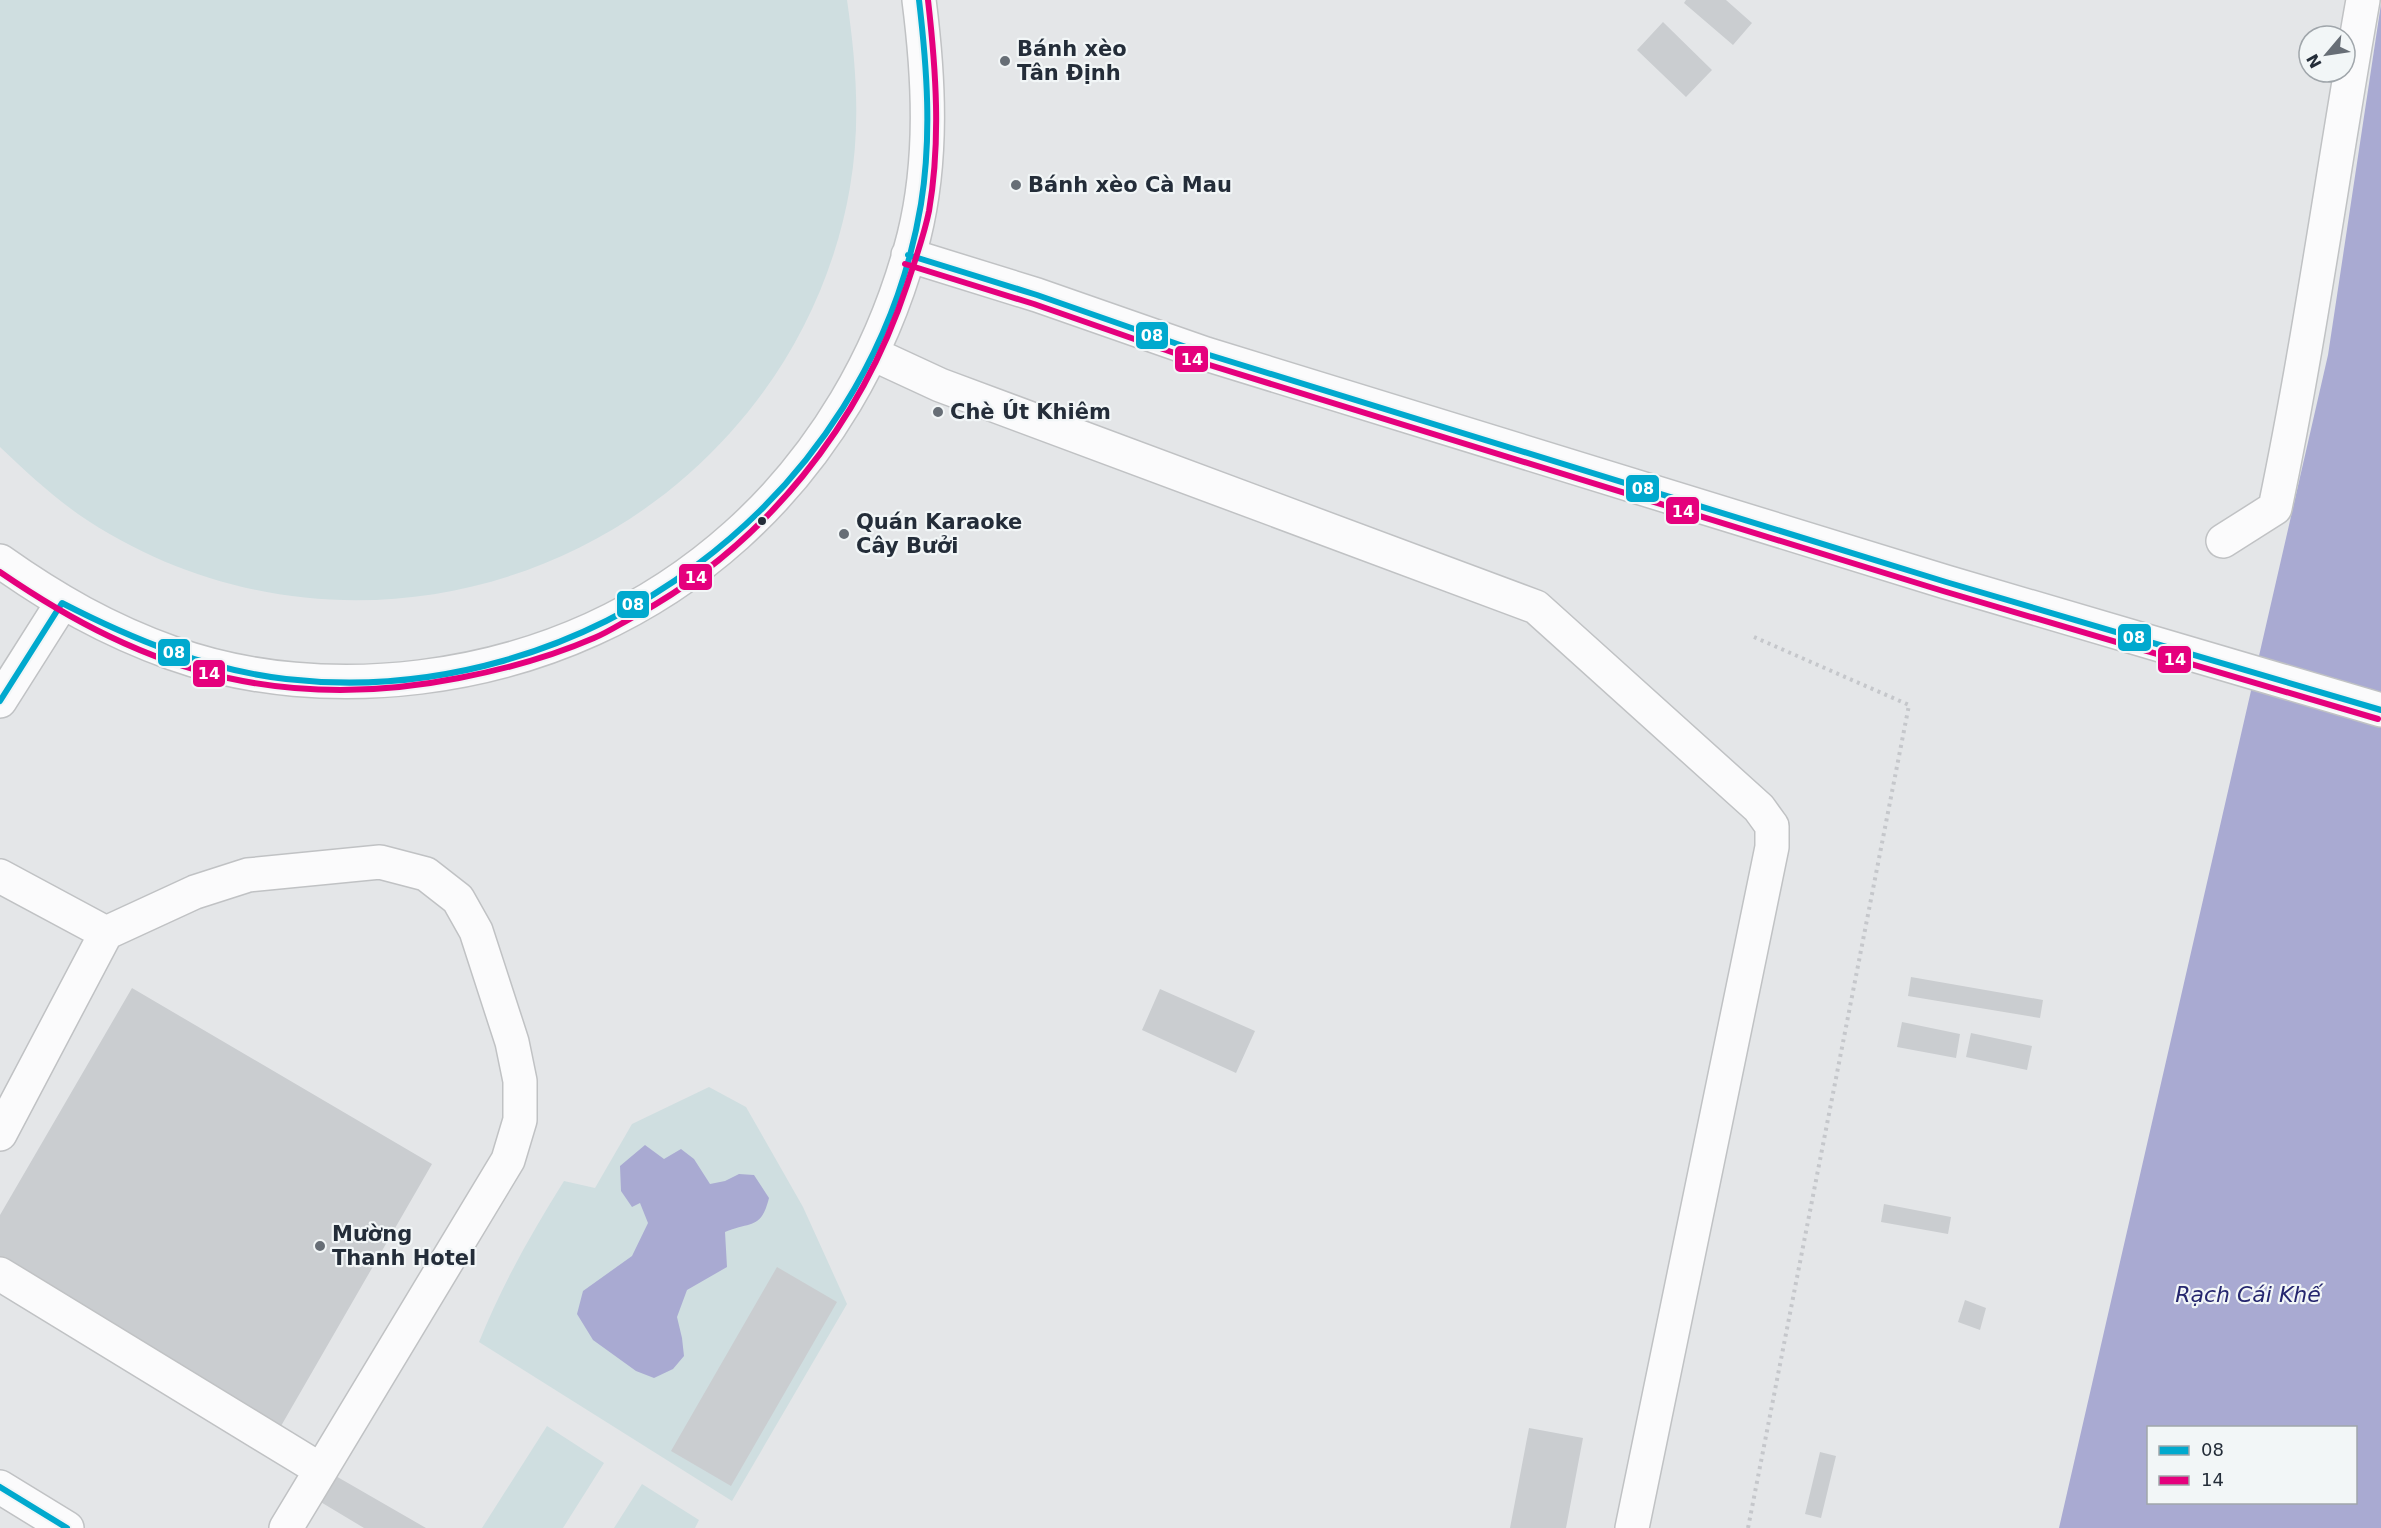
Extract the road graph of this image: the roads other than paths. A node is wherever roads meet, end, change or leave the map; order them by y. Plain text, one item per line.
1 (919, 0) edge
2 (2363, 0) edge
3 (908, 255) junction
4 (873, 354) junction
5 (2223, 541) dead end
6 (0, 561) edge
7 (62, 603) junction
8 (0, 701) edge
9 (2381, 710) edge
10 (0, 876) edge
11 (106, 933) junction
12 (0, 1134) edge
13 (0, 1274) edge
14 (321, 1470) junction
15 (0, 1487) edge
16 (67, 1528) edge
17 (286, 1528) edge
18 (1632, 1528) edge

1 - 3 street
2 - 5 street
3 - 4 street
3 - 9 street
4 - 7 street
4 - 18 street
6 - 7 street
7 - 8 street
10 - 11 street
11 - 12 street
11 - 14 street
13 - 14 street
14 - 17 street
15 - 16 street

